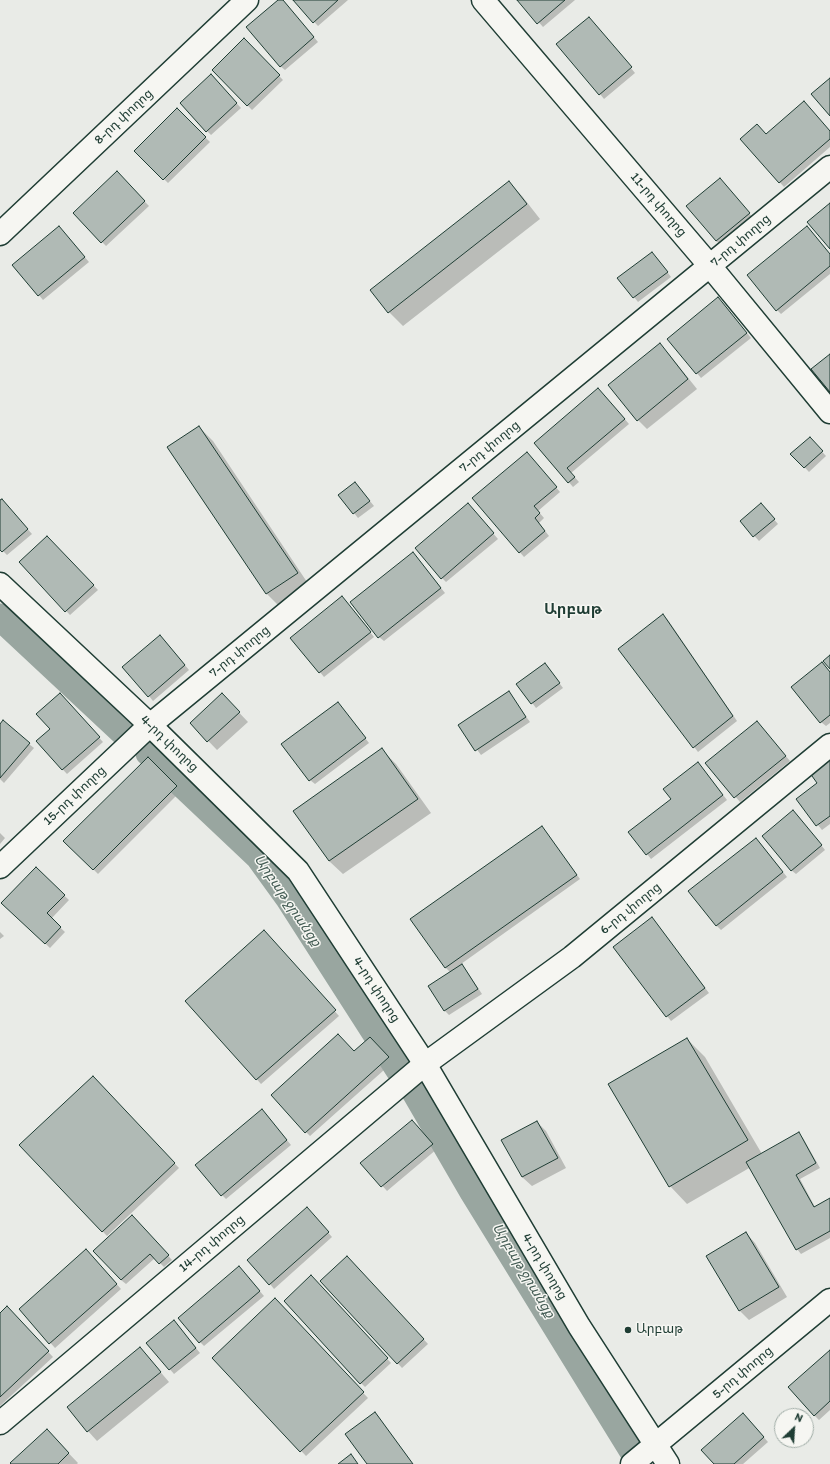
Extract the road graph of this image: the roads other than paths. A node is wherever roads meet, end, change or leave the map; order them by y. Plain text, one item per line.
1 (247, 0) edge
2 (483, 0) edge
3 (830, 168) edge
4 (0, 234) edge
5 (710, 266) junction
6 (830, 412) edge
7 (0, 584) edge
8 (150, 725) junction
9 (830, 745) edge
10 (0, 867) edge
11 (425, 1064) junction
12 (830, 1300) edge
13 (0, 1423) edge
14 (655, 1445) junction
15 (632, 1464) edge
16 (668, 1464) edge

1 - 4 street, 8-րդ փողոց
2 - 5 street, 11-րդ փողոց
3 - 5 street, 7-րդ փողոց
5 - 6 street, 11-րդ փողոց
5 - 8 street, 7-րդ փողոց
7 - 8 street, 4-րդ փողոց
8 - 10 street, 15-րդ փողոց
8 - 11 street, 4-րդ փողոց
9 - 11 street, 6-րդ փողոց
11 - 13 street, 14-րդ փողոց
11 - 14 street, 4-րդ փողոց
12 - 14 street, 5-րդ փողոց
14 - 15 street, 5-րդ փողոց
14 - 16 street, 4-րդ փողոց

